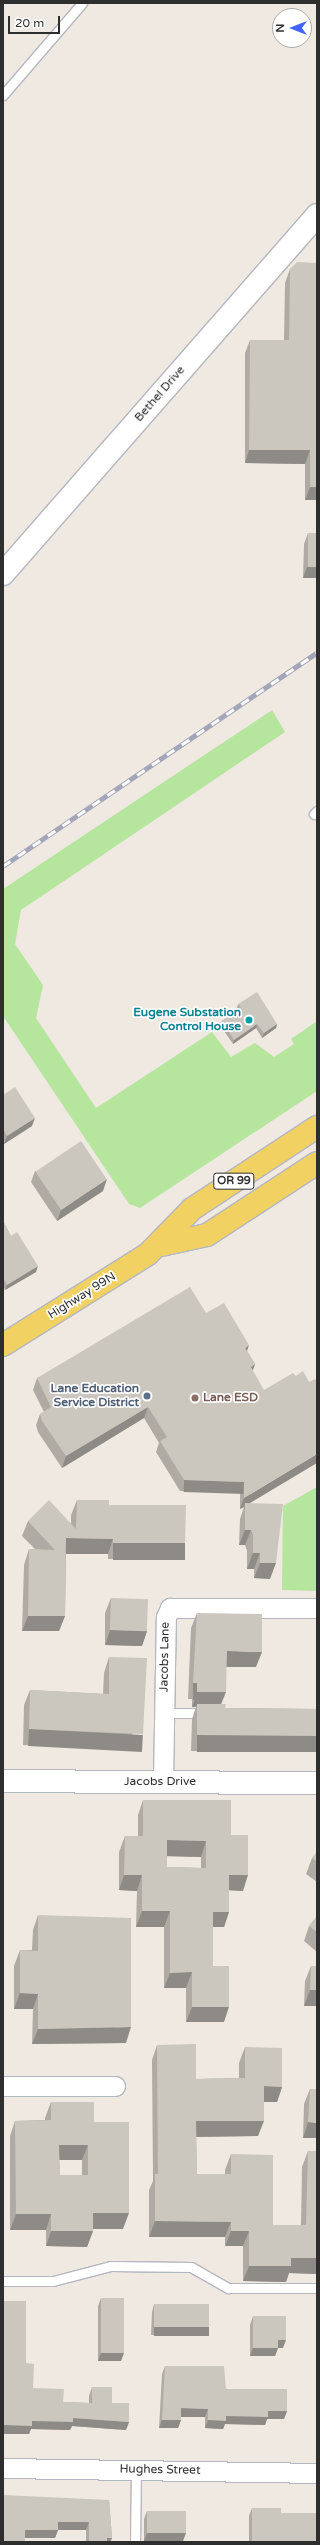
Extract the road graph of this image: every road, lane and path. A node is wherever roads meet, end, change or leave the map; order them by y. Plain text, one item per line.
1 (82, 3) edge
2 (3, 94) edge
3 (317, 215) edge
4 (3, 574) edge
5 (317, 1127) edge
6 (317, 1163) edge
7 (161, 1245) junction
8 (3, 1345) edge
9 (317, 1608) edge
10 (164, 1713) junction
11 (218, 1713) edge
12 (3, 1781) edge
13 (164, 1782) junction
14 (317, 1783) edge
15 (3, 2086) edge
16 (115, 2086) dead end
17 (3, 2281) edge
18 (317, 2288) edge
19 (3, 2468) edge
20 (136, 2470) junction
21 (317, 2473) edge
22 (135, 2542) edge

1 - 2 lane
3 - 4 street, Bethel Drive
5 - 7 main road, Highway 99N / OR 99
6 - 7 main road, Highway 99N / OR 99
7 - 8 main road, Highway 99N / OR 99
9 - 10 street, Jacobs Lane
10 - 11 lane
10 - 13 street, Jacobs Lane
12 - 13 street, Jacobs Drive
13 - 14 street, Jacobs Drive
15 - 16 street
17 - 18 lane
19 - 20 street, Hughes Street
20 - 21 street, Hughes Street
20 - 22 lane

